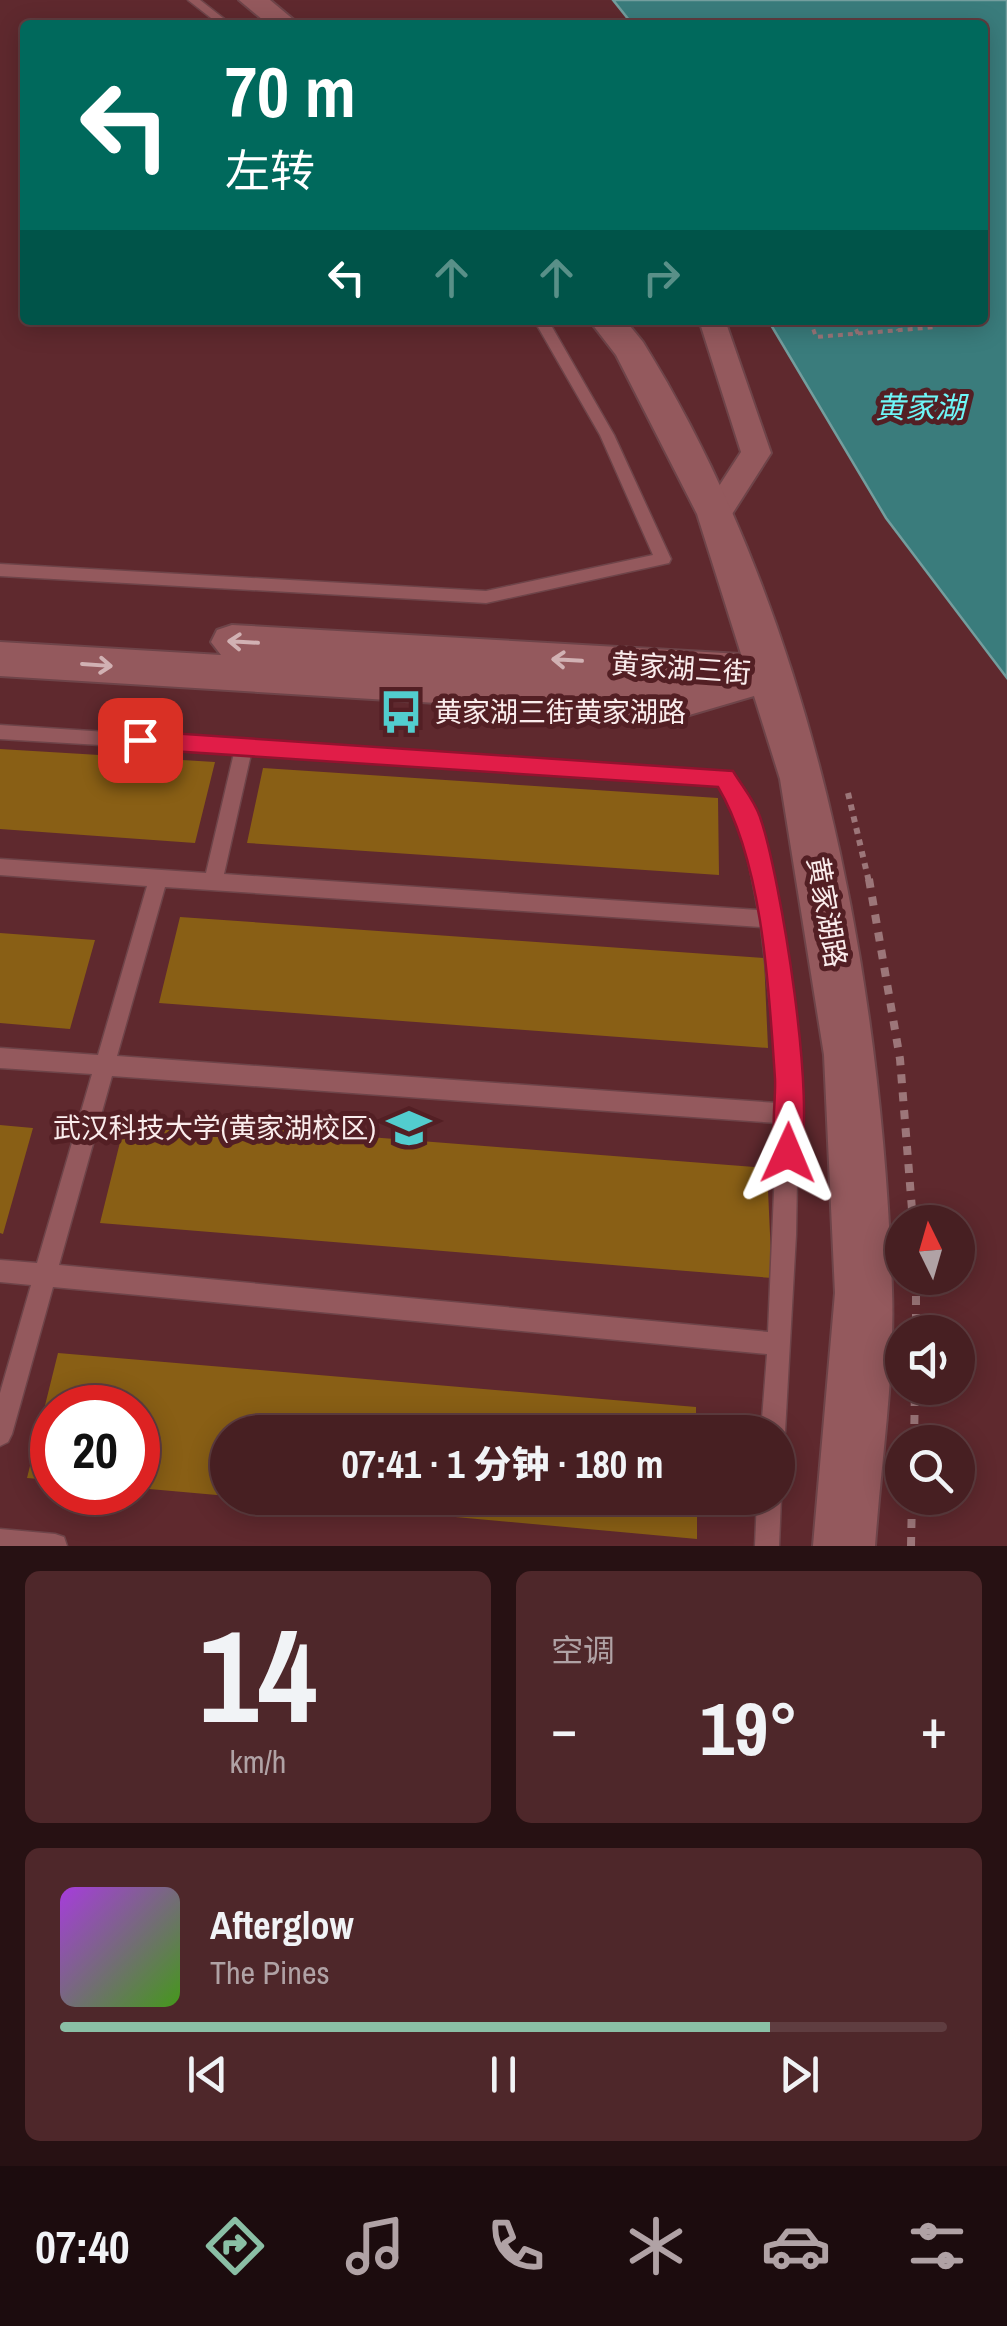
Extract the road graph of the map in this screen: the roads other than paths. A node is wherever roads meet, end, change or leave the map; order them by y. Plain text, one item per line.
1 (194, 0) edge
2 (253, 0) edge
3 (220, 20) edge
4 (279, 20) edge
5 (544, 325) edge
6 (610, 325) edge
7 (714, 325) edge
8 (716, 514) junction
9 (0, 570) edge
10 (0, 629) edge
11 (0, 659) edge
12 (769, 674) junction
13 (0, 732) edge
14 (244, 746) junction
15 (0, 867) edge
16 (158, 878) junction
17 (212, 882) junction
18 (770, 919) junction
19 (0, 1058) edge
20 (104, 1067) junction
21 (790, 1114) junction
22 (0, 1271) edge
23 (47, 1273) junction
24 (779, 1344) junction
25 (775, 1415) edge
26 (0, 1434) edge
27 (769, 1515) edge
28 (0, 1541) edge
29 (56, 1546) edge
30 (766, 1546) edge
31 (844, 1546) edge

1 - 3 lane
2 - 4 street
5 - 9 lane
6 - 8 street, 黄家湖路
7 - 8 street
8 - 12 street, 黄家湖路
12 -> 10 street, 黄家湖三街
11 -> 12 street, 黄家湖三街
12 - 31 street, 黄家湖路
13 - 14 lane
14 - 17 lane
14 - 18 lane
15 - 16 lane
16 - 17 lane
16 - 20 lane
17 - 18 lane
18 - 21 lane
19 - 20 lane
20 - 21 lane
20 - 23 lane
21 - 24 lane
22 - 23 lane
23 - 24 lane
23 - 26 lane
24 - 25 lane
27 - 30 lane
28 - 29 lane

